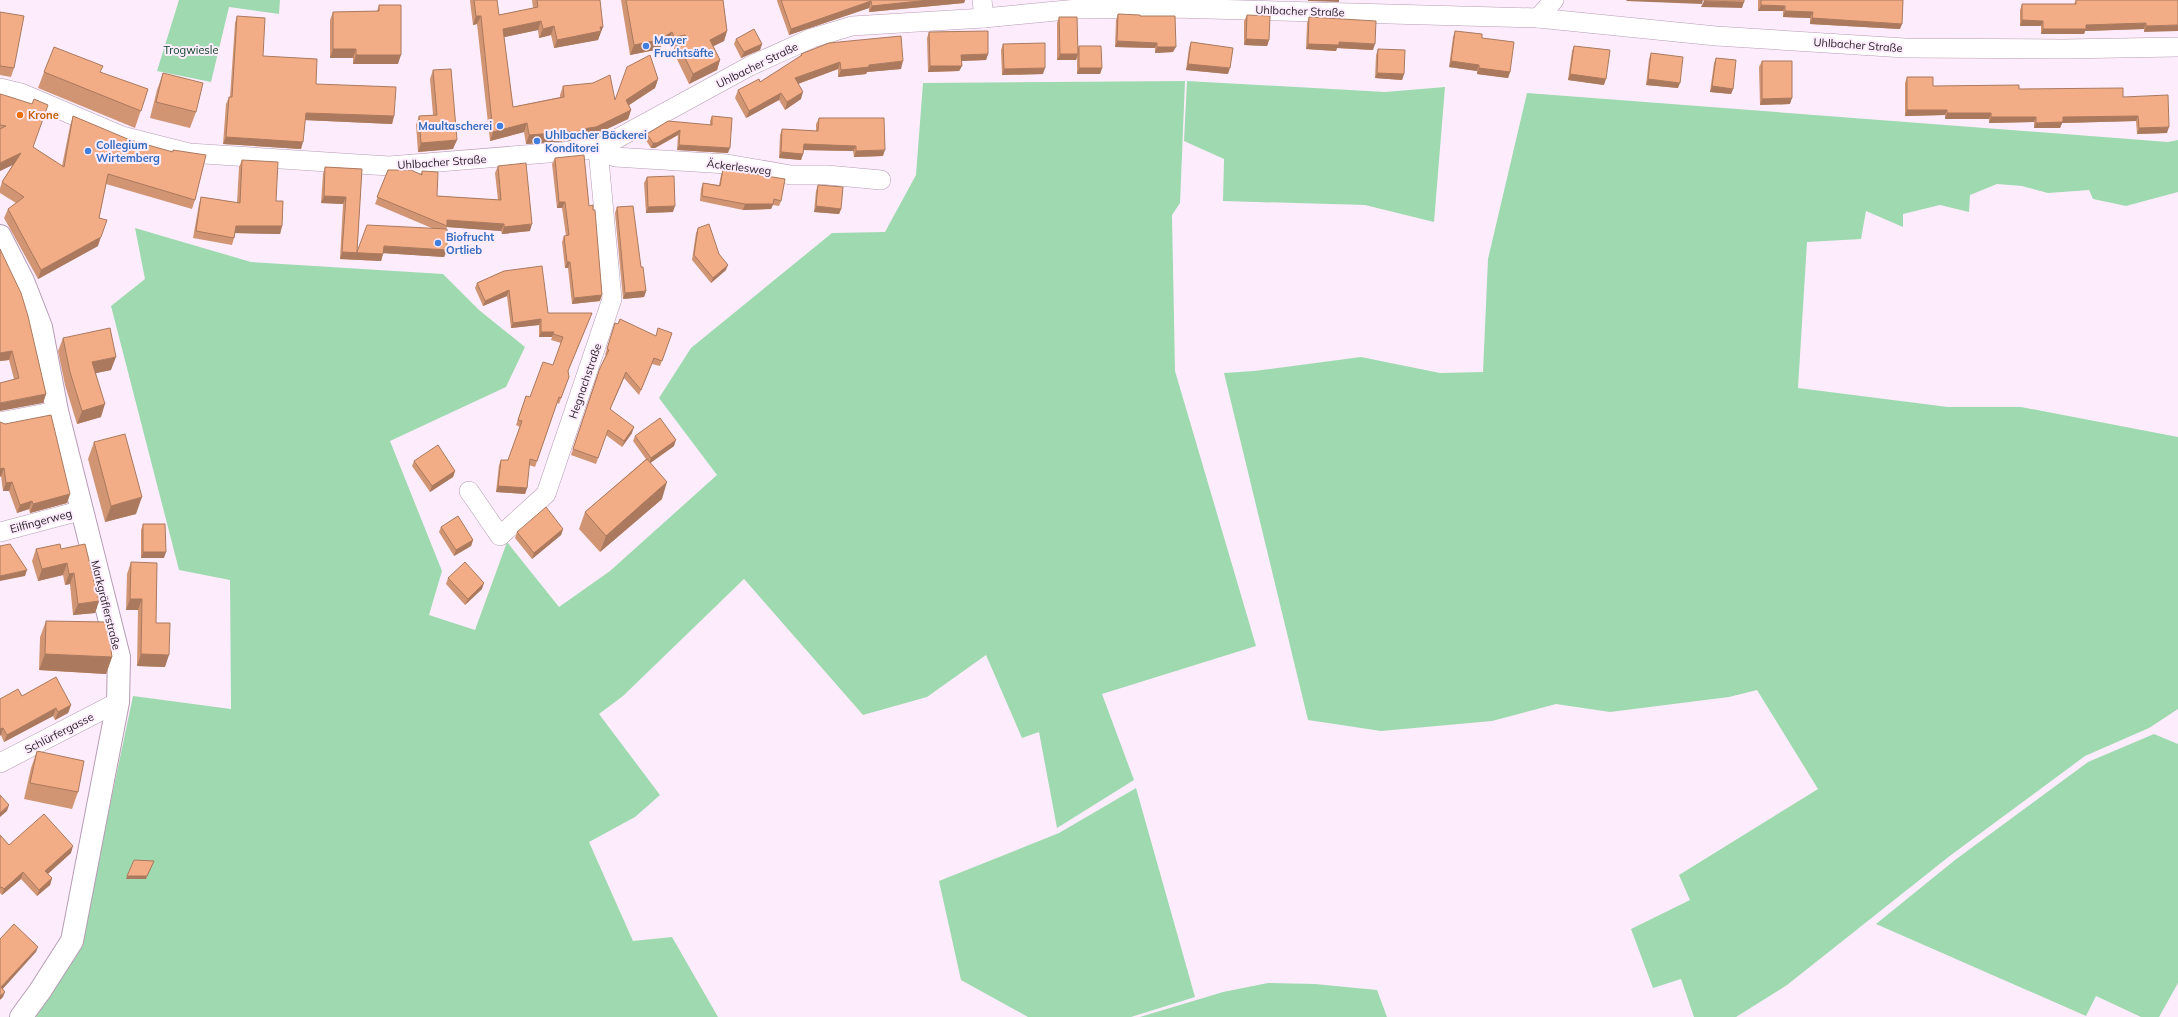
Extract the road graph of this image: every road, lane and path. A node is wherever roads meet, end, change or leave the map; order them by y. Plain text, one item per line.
1 (1554, 0) edge
2 (983, 9) edge
3 (1538, 18) junction
4 (2178, 47) edge
5 (0, 88) edge
6 (598, 149) junction
7 (881, 180) dead end
8 (0, 236) edge
9 (57, 411) junction
10 (0, 422) edge
11 (469, 491) dead end
12 (83, 510) junction
13 (0, 532) edge
14 (118, 702) junction
15 (0, 763) edge
16 (21, 1017) edge

1 - 3 street
2 - 3 street, Uhlbacher Straße
2 - 6 street, Uhlbacher Straße
3 - 4 street, Uhlbacher Straße
5 - 6 street, Uhlbacher Straße
6 - 7 street, Äckerlesweg
6 - 11 street, Hegnachstraße
8 - 9 street, Markgräflerstraße
9 - 10 street
9 - 12 street, Markgräflerstraße
12 - 13 street, Eilfingerweg
12 - 14 street, Markgräflerstraße
14 - 15 street, Schlürfergasse
14 - 16 street, Markgräflerstraße

